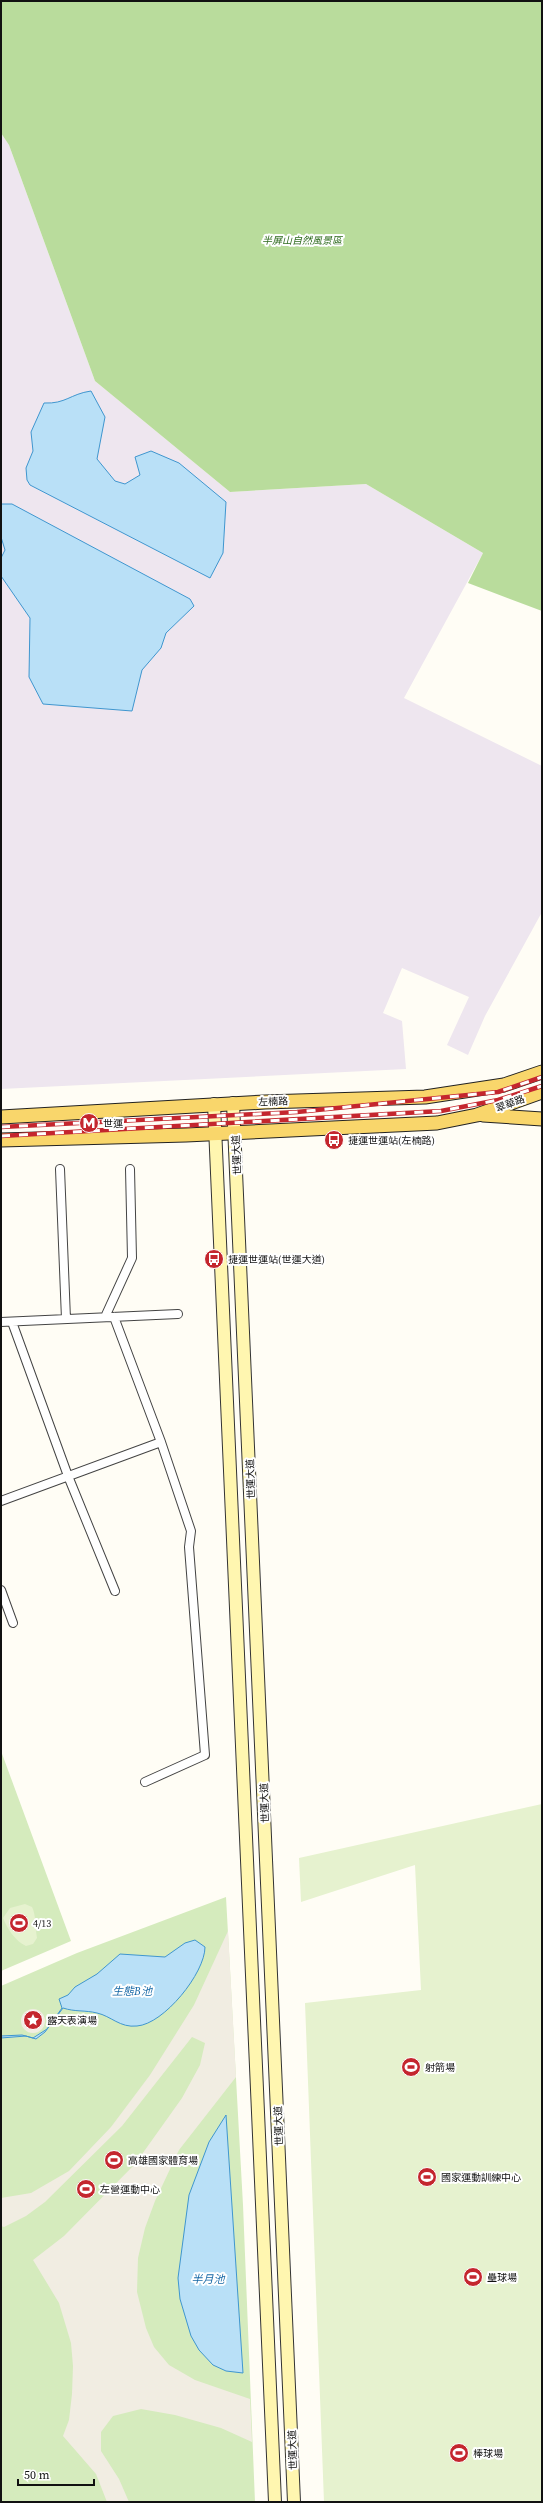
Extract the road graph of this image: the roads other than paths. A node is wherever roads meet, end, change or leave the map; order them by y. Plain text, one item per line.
1 (542, 1072) edge
2 (542, 1092) edge
3 (233, 1103) junction
4 (214, 1104) junction
5 (477, 1115) junction
6 (1, 1117) edge
7 (542, 1119) edge
8 (234, 1132) junction
9 (215, 1133) junction
10 (1, 1140) edge
11 (130, 1169) dead end
12 (60, 1170) dead end
13 (178, 1314) dead end
14 (105, 1317) junction
15 (114, 1317) junction
16 (66, 1319) junction
17 (1, 1322) edge
18 (12, 1322) junction
19 (161, 1442) junction
20 (68, 1476) junction
21 (1, 1501) edge
22 (1, 1590) edge
23 (115, 1590) dead end
24 (13, 1624) dead end
25 (145, 1782) dead end
26 (275, 2502) edge
27 (294, 2502) edge

1 - 3 main road, 左楠路
2 - 5 main road, 翠華路
3 - 4 main road, 左楠路
3 - 8 street, 世運大道
4 - 6 main road, 左楠路
4 - 9 street, 世運大道
5 - 7 main road
5 - 8 main road
8 - 9 main road
8 - 27 street, 世運大道
9 - 10 main road
9 - 26 street, 世運大道
11 - 14 street
12 - 16 street
13 - 15 street
14 - 15 street
14 - 16 street
15 - 19 street
16 - 18 street
17 - 18 street
18 - 20 street
19 - 20 street
19 - 25 street
20 - 21 street
20 - 23 street
22 - 24 street

